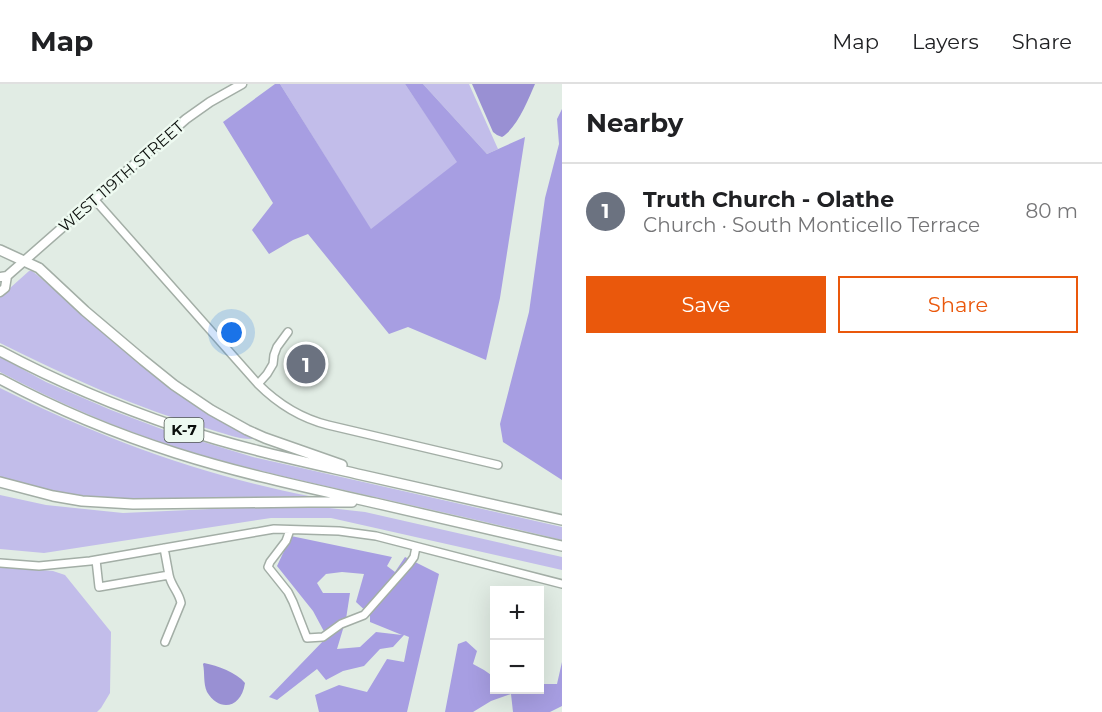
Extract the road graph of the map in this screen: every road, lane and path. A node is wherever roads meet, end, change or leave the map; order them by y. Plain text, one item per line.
1 (242, 84) edge
2 (94, 199) junction
3 (0, 250) edge
4 (24, 262) junction
5 (4, 277) edge
6 (0, 292) edge
7 (288, 332) dead end
8 (0, 351) edge
9 (0, 379) edge
10 (258, 384) junction
11 (498, 465) dead end
12 (379, 478) junction
13 (0, 482) edge
14 (373, 503) junction
15 (562, 520) edge
16 (290, 530) junction
17 (562, 546) edge
18 (416, 547) junction
19 (164, 548) junction
20 (96, 560) junction
21 (0, 563) edge
22 (169, 575) junction
23 (562, 584) edge
24 (165, 642) dead end

1 - 2 main road, WEST 119TH STREET
2 - 4 main road, WEST 119TH STREET
2 - 10 street
3 - 4 highway
4 - 5 main road, WEST 119TH STREET
4 - 12 highway
5 - 6 main road, WEST 119TH STREET
7 - 10 street
8 - 12 highway, K-7
9 - 14 highway, K-7
10 - 11 street
12 - 15 highway, K-7
13 - 14 highway
14 - 17 highway, K-7
16 - 18 street
16 - 18 street
16 - 19 street
18 - 23 street
19 - 20 street
19 - 22 street
20 - 21 street
20 - 22 street
22 - 24 street

